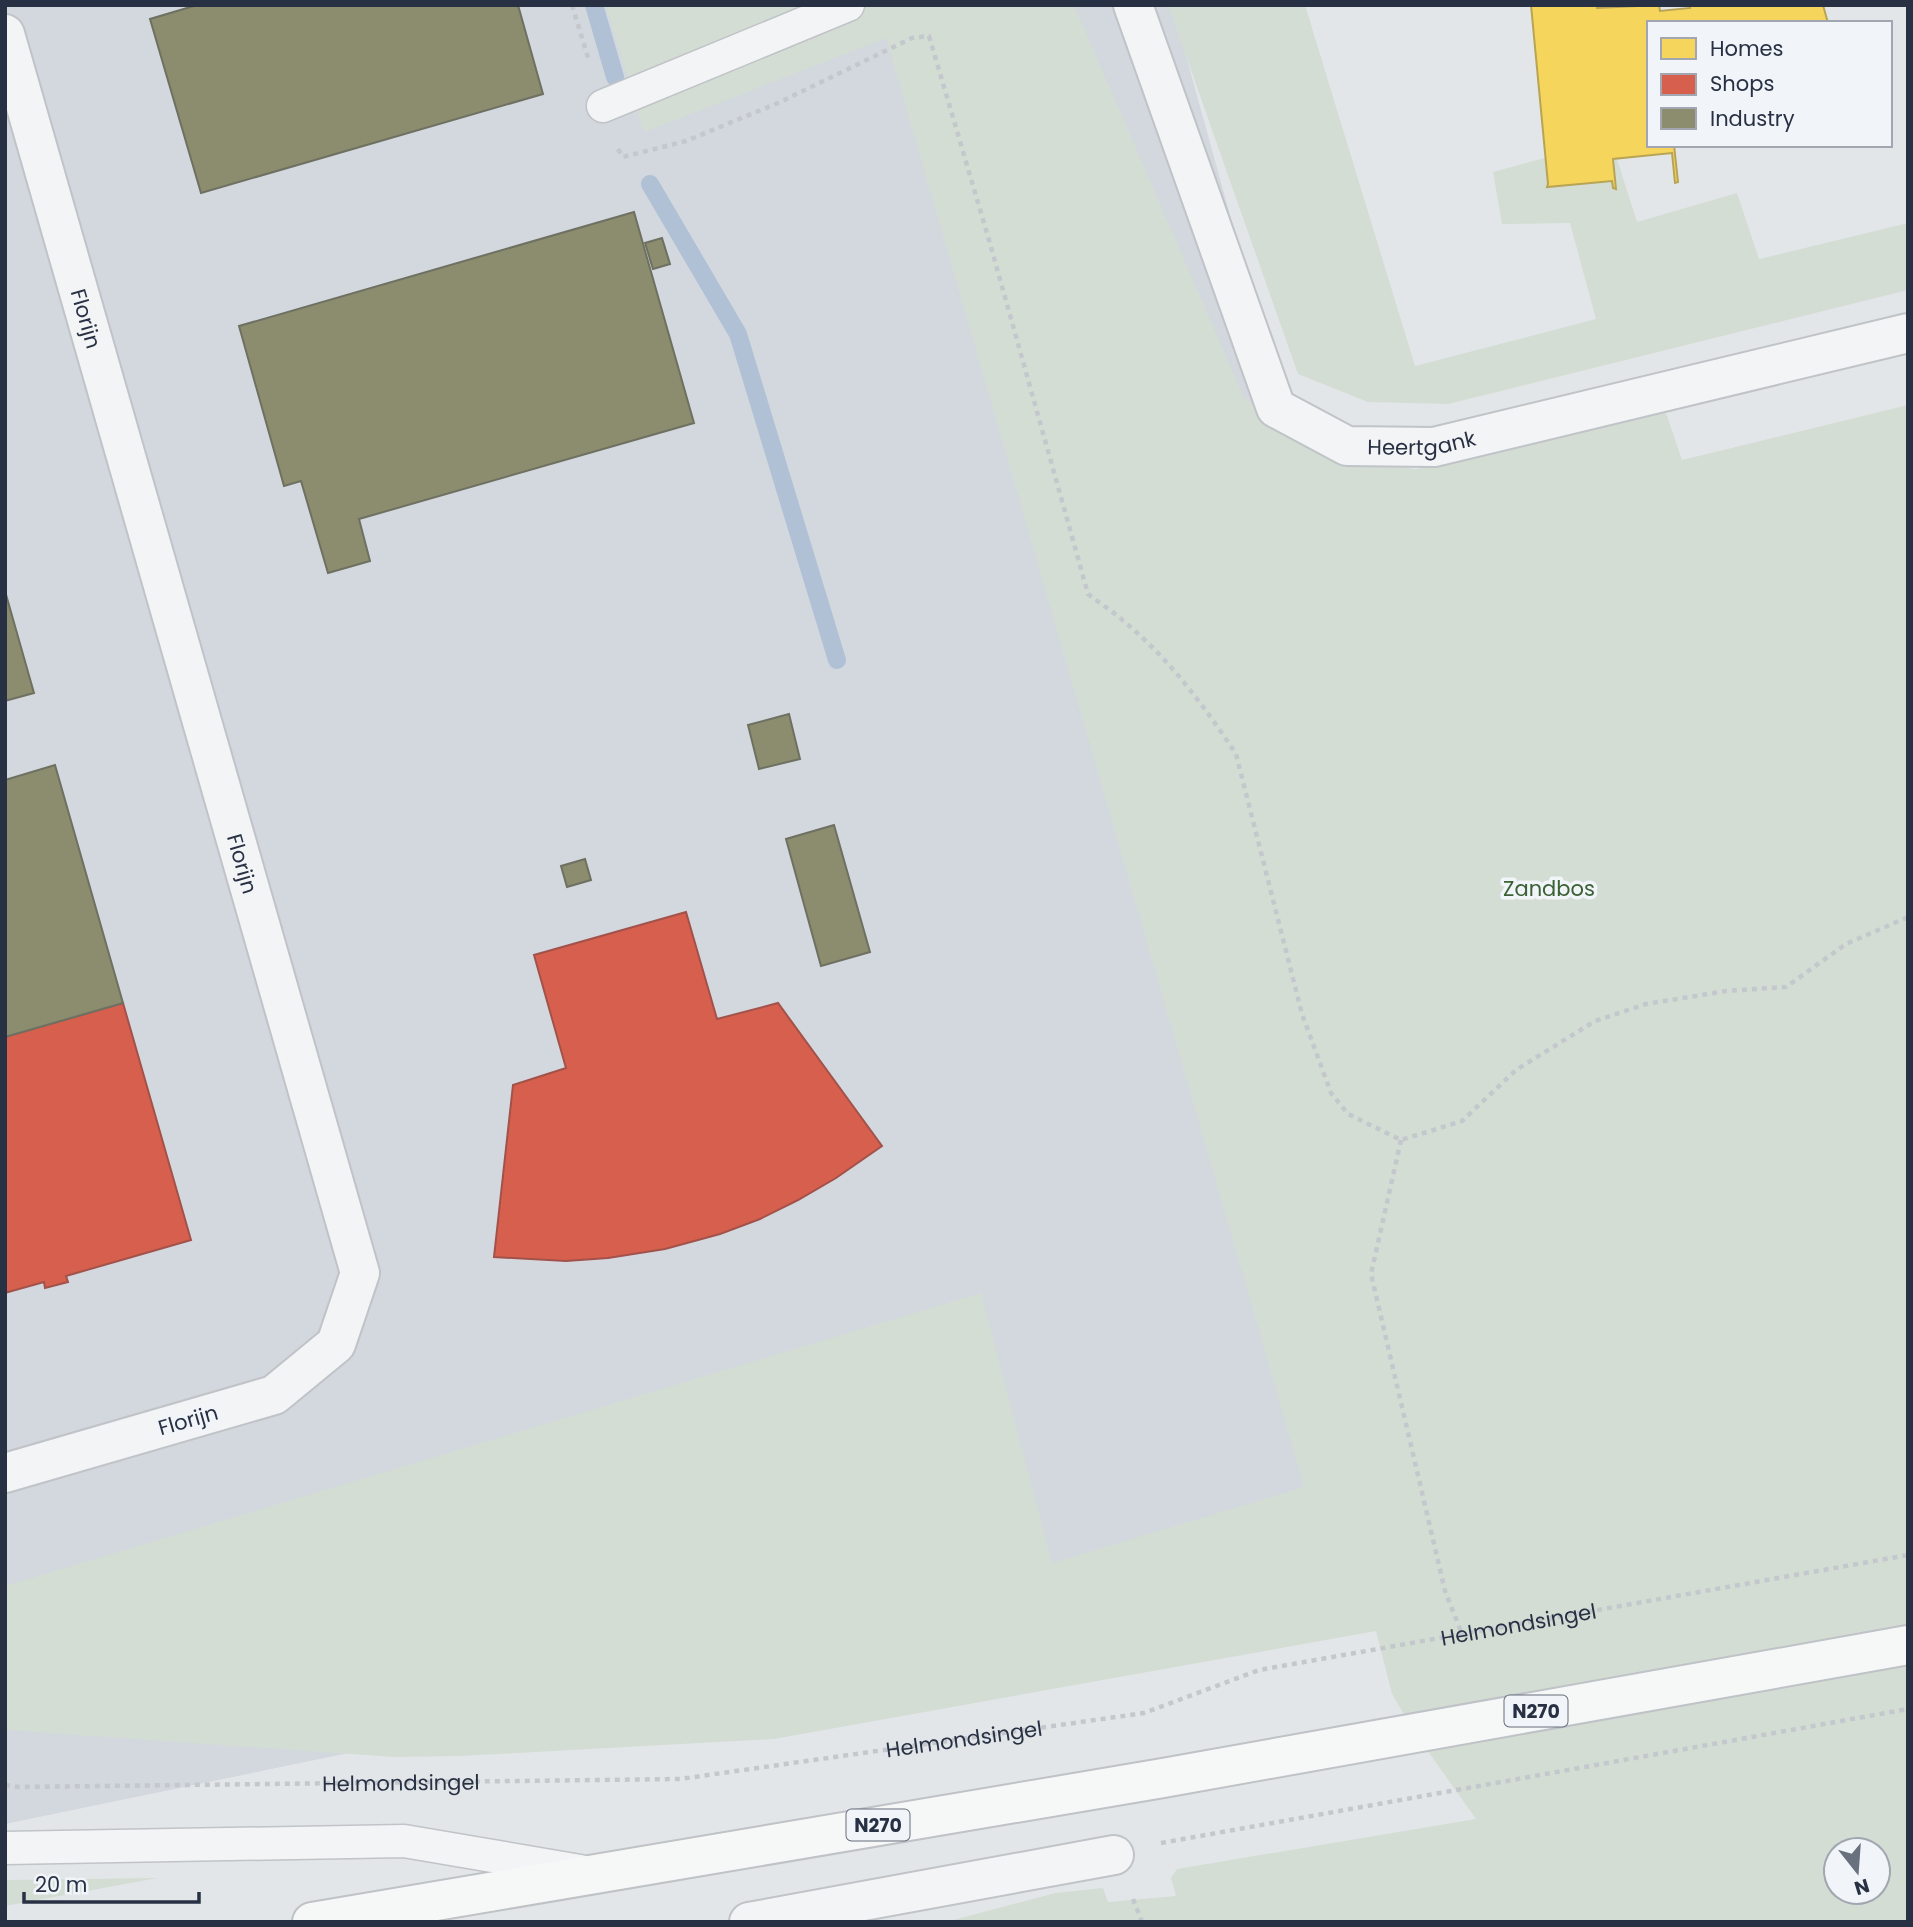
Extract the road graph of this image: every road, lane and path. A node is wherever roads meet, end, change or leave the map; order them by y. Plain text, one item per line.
1 (572, 5) edge
2 (848, 5) edge
3 (1133, 5) edge
4 (5, 34) edge
5 (603, 106) junction
6 (1908, 333) edge
7 (1908, 917) edge
8 (1401, 1140) junction
9 (5, 1473) edge
10 (1908, 1555) edge
11 (1462, 1634) junction
12 (1908, 1645) edge
13 (1908, 1709) edge
14 (5, 1785) edge
15 (5, 1848) edge
16 (1114, 1855) joint
17 (592, 1873) junction
18 (312, 1922) edge
19 (749, 1922) edge

1 - 5 path
2 - 5 lane
3 - 6 street, Heertgank
4 - 9 street, Florijn
5 - 8 path
7 - 8 path
8 - 11 path
10 - 11 path, Helmondsingel
11 - 14 path, Helmondsingel
12 - 17 main road, N270
13 - 16 path
15 - 17 lane
16 - 19 street
17 - 18 main road, N270

